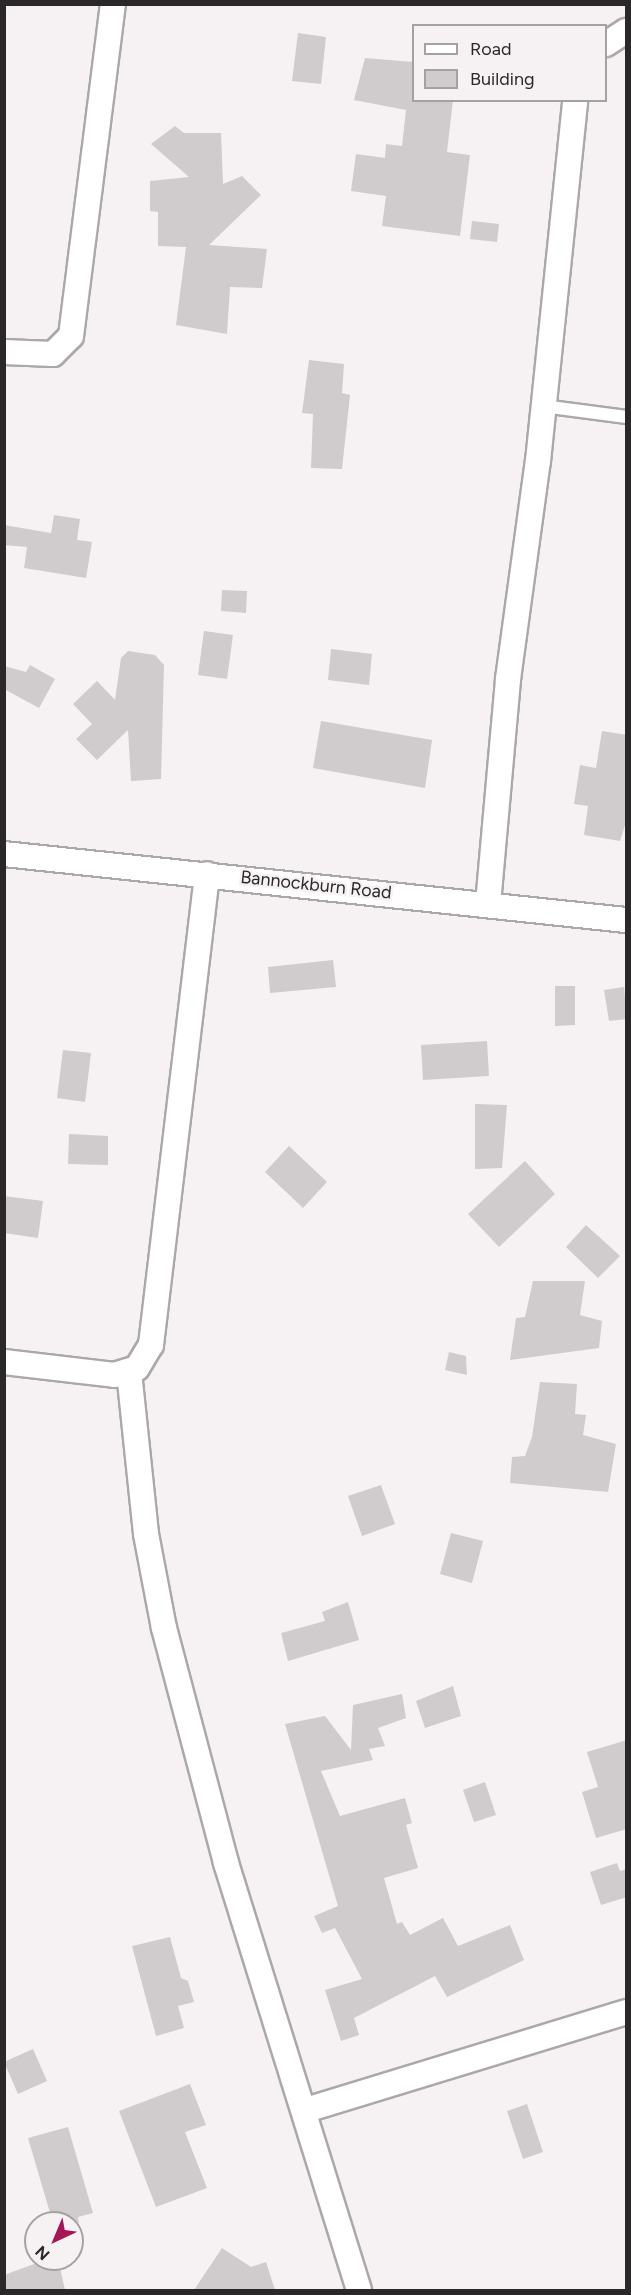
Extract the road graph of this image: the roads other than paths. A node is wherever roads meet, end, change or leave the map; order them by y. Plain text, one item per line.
1 (113, 4) edge
2 (627, 31) edge
3 (607, 43) edge
4 (575, 102) edge
5 (4, 352) edge
6 (543, 406) junction
7 (627, 417) edge
8 (4, 854) edge
9 (207, 874) junction
10 (488, 904) junction
11 (627, 920) edge
12 (4, 1362) edge
13 (129, 1372) junction
14 (627, 2012) edge
15 (306, 2110) junction
16 (358, 2290) edge

1 - 5 street
2 - 3 street
4 - 6 street
6 - 7 lane
6 - 10 street
8 - 9 street, Bannockburn Road
9 - 10 street, Bannockburn Road
9 - 13 street
10 - 11 street, Bannockburn Road
12 - 13 street
13 - 15 street
14 - 15 street
15 - 16 street

